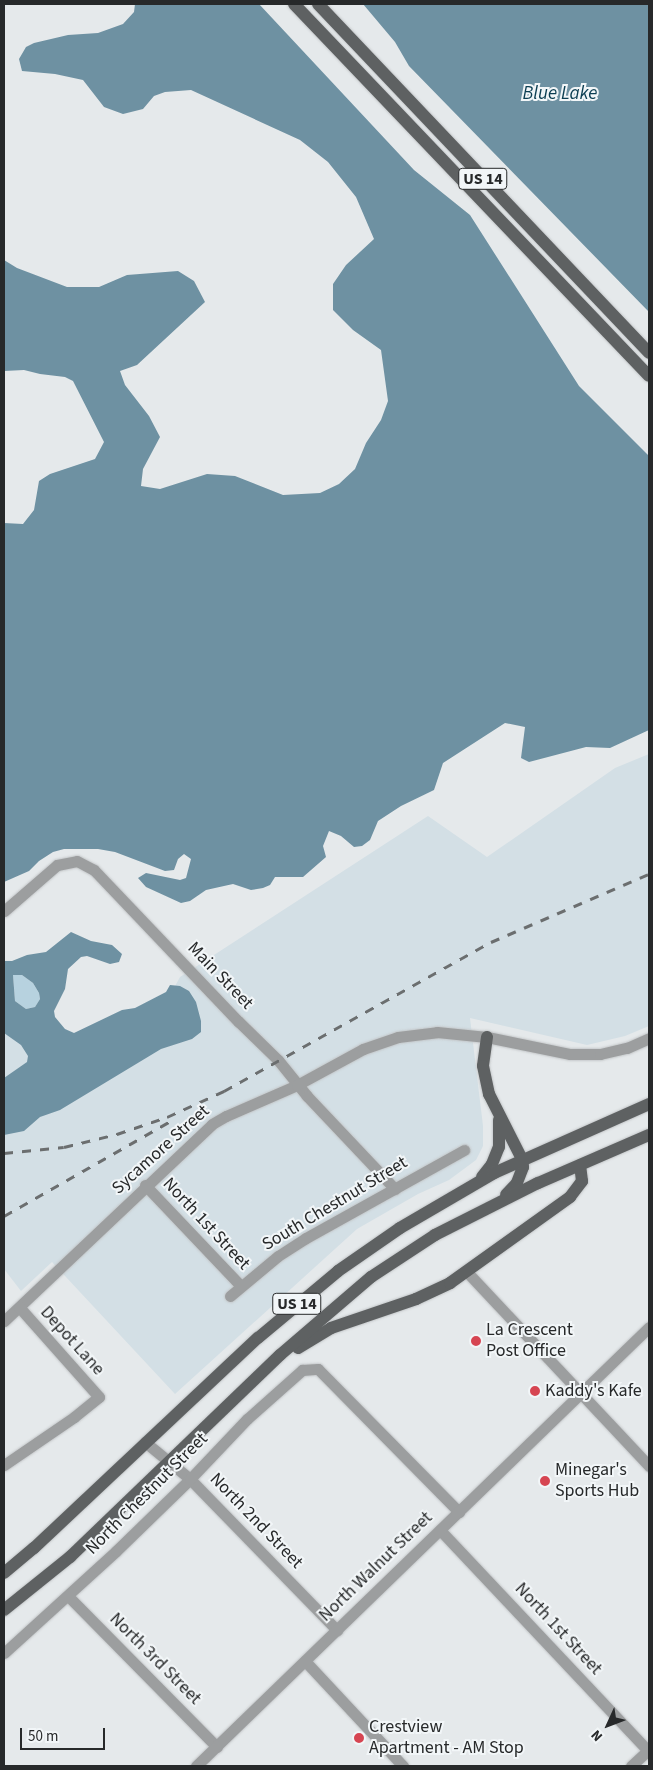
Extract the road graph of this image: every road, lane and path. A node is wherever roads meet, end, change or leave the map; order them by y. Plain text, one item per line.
1 (294, 4) edge
2 (318, 4) edge
3 (649, 353) edge
4 (649, 376) edge
5 (4, 911) edge
6 (487, 1037) junction
7 (649, 1038) edge
8 (297, 1085) junction
9 (649, 1104) edge
10 (499, 1117) junction
11 (649, 1135) edge
12 (464, 1150) dead end
13 (522, 1159) junction
14 (580, 1165) junction
15 (478, 1182) junction
16 (145, 1185) junction
17 (395, 1189) junction
18 (495, 1204) junction
19 (467, 1272) junction
20 (241, 1286) junction
21 (230, 1296) dead end
22 (19, 1307) junction
23 (4, 1321) edge
24 (649, 1327) edge
25 (248, 1386) junction
26 (581, 1393) junction
27 (145, 1442) junction
28 (167, 1462) junction
29 (4, 1465) edge
30 (649, 1466) edge
31 (190, 1479) junction
32 (458, 1512) junction
33 (440, 1530) junction
34 (4, 1573) edge
35 (68, 1596) junction
36 (4, 1610) edge
37 (336, 1630) junction
38 (4, 1654) edge
39 (304, 1661) junction
40 (217, 1747) junction
41 (649, 1750) edge
42 (196, 1766) edge
43 (403, 1766) edge
44 (631, 1766) edge

1 - 4 main road, US 14
2 - 3 main road, US 14
5 - 8 street, Main Street
6 - 7 street
6 - 8 street, Sycamore Street
6 - 10 main road
8 - 16 street, Sycamore Street
8 - 17 street, Main Street
9 - 13 main road, US 14
10 - 13 main road
10 - 15 main road
11 - 14 main road, US 14
12 - 17 street, South Chestnut Street
13 - 15 main road, US 14
13 - 18 main road
14 - 18 main road, US 14
14 - 19 main road
15 - 27 main road, US 14
16 - 20 street, North 1st Street
16 - 22 street, Sycamore Street
17 - 20 street, South Chestnut Street
18 - 25 main road, US 14
19 - 25 main road
19 - 26 street
20 - 21 street, South Chestnut Street
22 - 23 street, Sycamore Street
22 - 29 street, Depot Lane
24 - 26 street, North Walnut Street
25 - 28 main road, US 14
26 - 30 street
26 - 32 street, North Walnut Street
27 - 28 street, North 2nd Street
27 - 34 main road, US 14
28 - 31 street, North 2nd Street
28 - 36 main road, US 14
31 - 32 street, North Chestnut Street
31 - 35 street, North Chestnut Street
31 - 37 street, North 2nd Street
32 - 33 street, North Walnut Street
33 - 37 street, North Walnut Street
33 - 41 street, North 1st Street
35 - 38 street, North Chestnut Street
35 - 40 street, North 3rd Street
37 - 39 street, North Walnut Street
39 - 40 street, North Walnut Street
39 - 43 street
40 - 42 street, North Walnut Street
41 - 44 street

